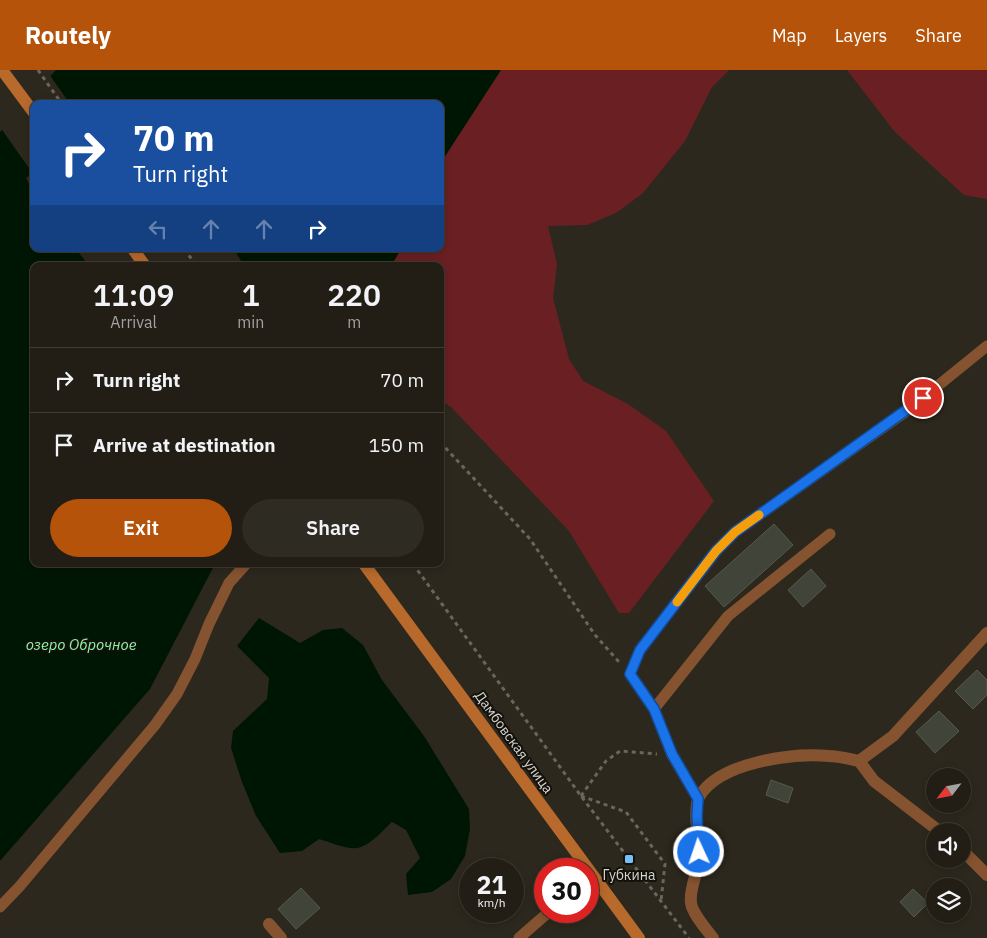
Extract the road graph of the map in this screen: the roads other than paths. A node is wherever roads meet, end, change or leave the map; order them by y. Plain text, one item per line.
1 (2, 70) edge
2 (30, 108) edge
3 (987, 346) edge
4 (830, 534) dead end
5 (243, 567) edge
6 (366, 567) edge
7 (987, 633) edge
8 (654, 709) junction
9 (859, 761) junction
10 (698, 799) junction
11 (929, 823) edge
12 (580, 858) edge
13 (971, 859) edge
14 (987, 875) edge
15 (599, 884) edge
16 (0, 907) edge
17 (536, 923) edge
18 (269, 924) dead end
19 (280, 938) edge
20 (519, 938) edge
21 (639, 938) edge
22 (714, 938) edge

1 - 2 main road
3 - 8 lane
4 - 8 lane
5 - 16 lane
6 - 12 main road, Дамбовская улица
7 - 9 street
8 - 10 lane
9 - 10 street
9 - 11 street
10 - 22 street
13 - 14 street
15 - 21 main road, Дамбовская улица
17 - 20 lane
18 - 19 street

